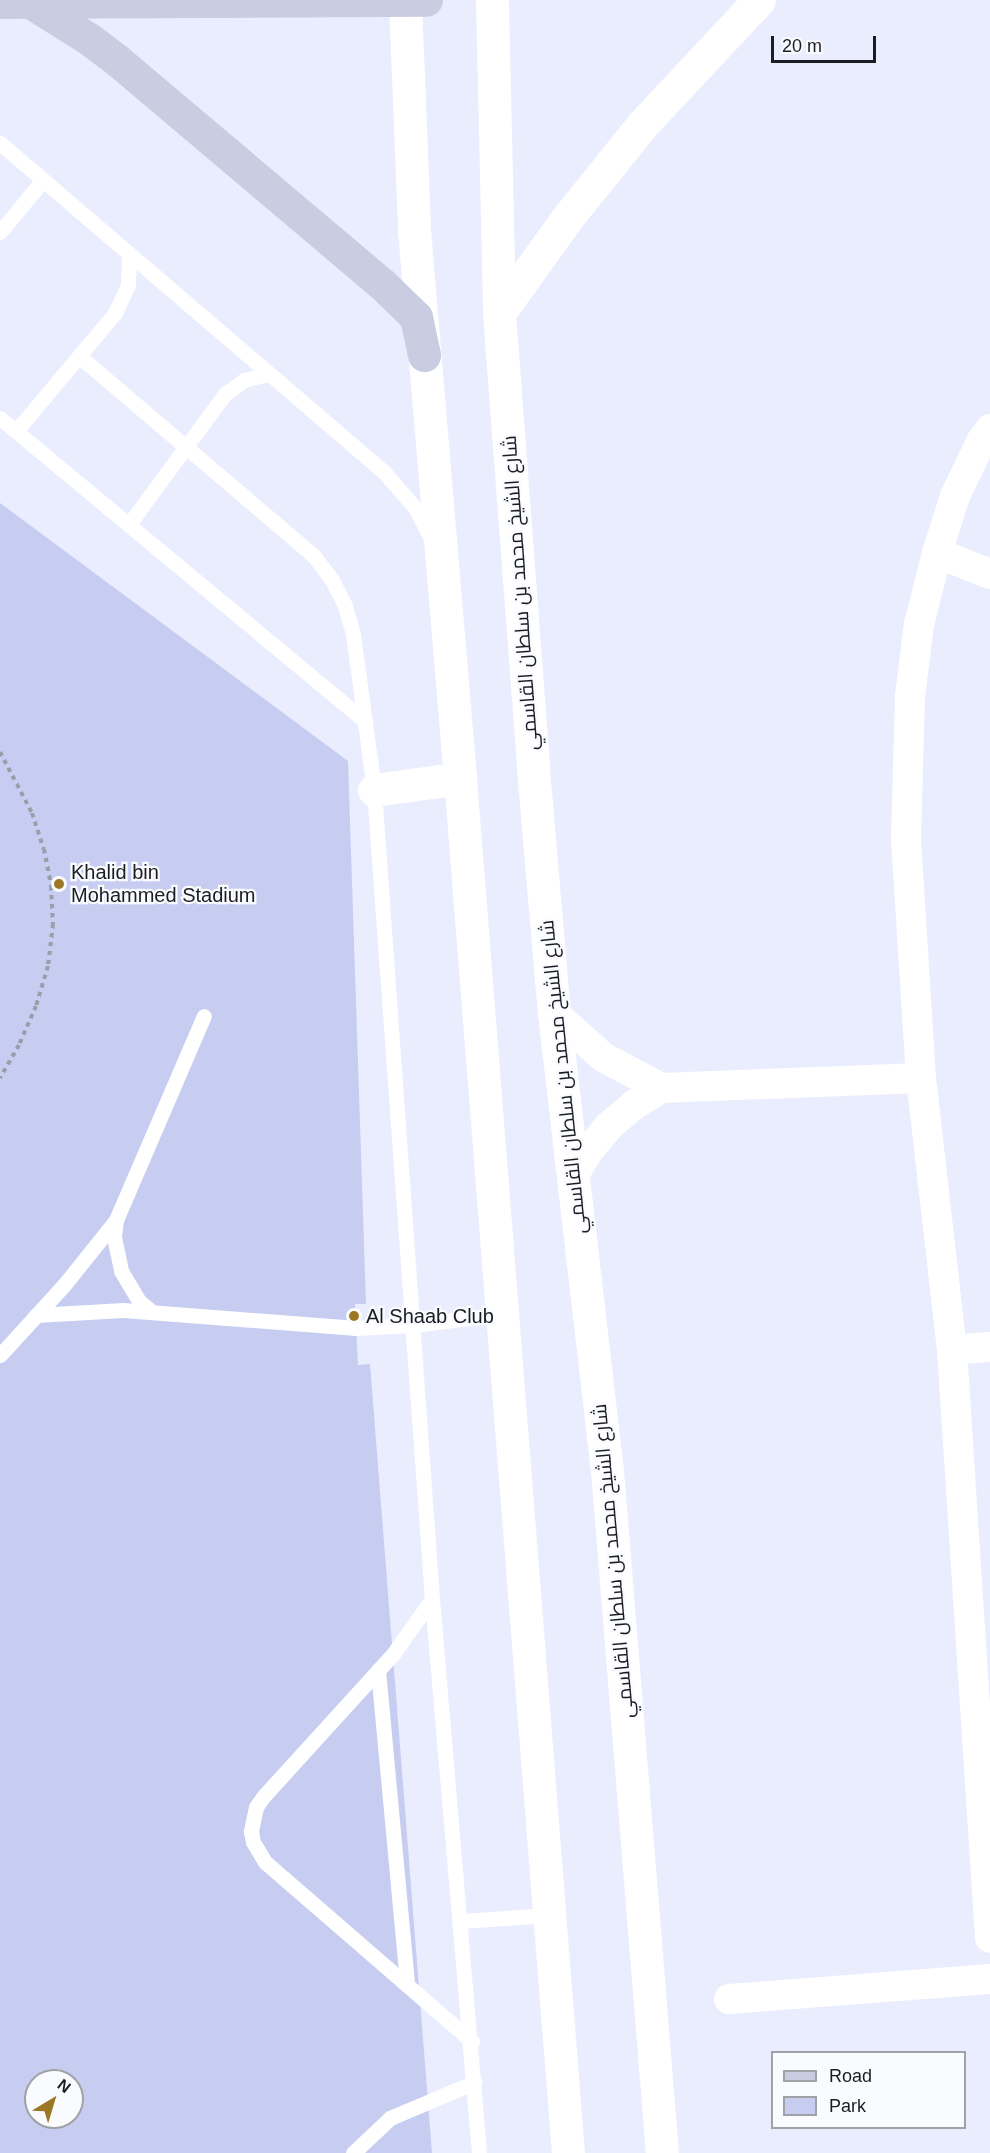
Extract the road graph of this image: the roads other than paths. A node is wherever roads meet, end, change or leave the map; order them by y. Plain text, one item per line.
1 (27, 0) edge
2 (492, 0) edge
3 (759, 0) edge
4 (412, 1) edge
5 (0, 2) edge
6 (0, 143) edge
7 (43, 180) junction
8 (0, 232) edge
9 (129, 254) junction
10 (499, 313) junction
11 (424, 355) junction
12 (79, 356) junction
13 (268, 374) junction
14 (0, 418) edge
15 (990, 429) edge
16 (16, 431) junction
17 (186, 445) junction
18 (129, 524) junction
19 (937, 553) junction
20 (990, 574) edge
21 (443, 575) junction
22 (365, 721) junction
23 (460, 778) junction
24 (374, 790) junction
25 (554, 1013) junction
26 (204, 1016) dead end
27 (921, 1078) junction
28 (661, 1088) junction
29 (572, 1178) junction
30 (116, 1220) junction
31 (152, 1312) junction
32 (501, 1314) junction
33 (36, 1315) junction
34 (414, 1326) junction
35 (990, 1347) edge
36 (952, 1350) junction
37 (0, 1355) edge
38 (432, 1599) junction
39 (378, 1670) junction
40 (983, 1717) edge
41 (549, 1915) junction
42 (461, 1921) junction
43 (990, 1938) edge
44 (990, 1979) edge
45 (407, 1985) junction
46 (729, 1999) dead end
47 (472, 2041) junction
48 (475, 2082) junction
49 (353, 2153) edge
50 (479, 2153) edge
51 (568, 2153) edge
52 (662, 2153) edge

1 - 4 main road
1 - 5 main road
1 - 11 main road
2 - 10 main road, شارع الشيخ محمد بن سلطان القاسمي
3 - 10 main road
4 - 11 main road
6 - 7 lane
7 - 8 lane
7 - 9 lane
9 - 12 lane
9 - 13 lane
10 - 25 main road, شارع الشيخ محمد بن سلطان القاسمي
11 - 21 main road
12 - 16 lane
12 - 17 lane
13 - 17 lane
13 - 21 lane
14 - 16 lane
15 - 19 street
16 - 18 lane
17 - 18 lane
17 - 22 lane
18 - 22 lane
19 - 20 street
19 - 27 street
21 - 23 main road
22 - 24 lane
23 - 24 main road
23 - 32 main road
24 - 34 lane
25 - 28 street
25 - 29 main road, شارع الشيخ محمد بن سلطان القاسمي
26 - 30 lane
27 - 28 street
27 - 36 street
28 - 29 street
29 - 52 main road, شارع الشيخ محمد بن سلطان القاسمي
30 - 31 lane
30 - 33 lane
31 - 33 lane
31 - 34 lane
32 - 34 lane
32 - 41 main road
33 - 37 lane
34 - 38 lane
35 - 36 street
36 - 40 street
38 - 39 lane
38 - 42 lane
39 - 45 lane
39 - 45 lane
40 - 43 street
41 - 42 lane
41 - 51 main road
42 - 47 lane
44 - 46 street
45 - 47 lane
47 - 48 lane
48 - 49 lane
48 - 50 lane

